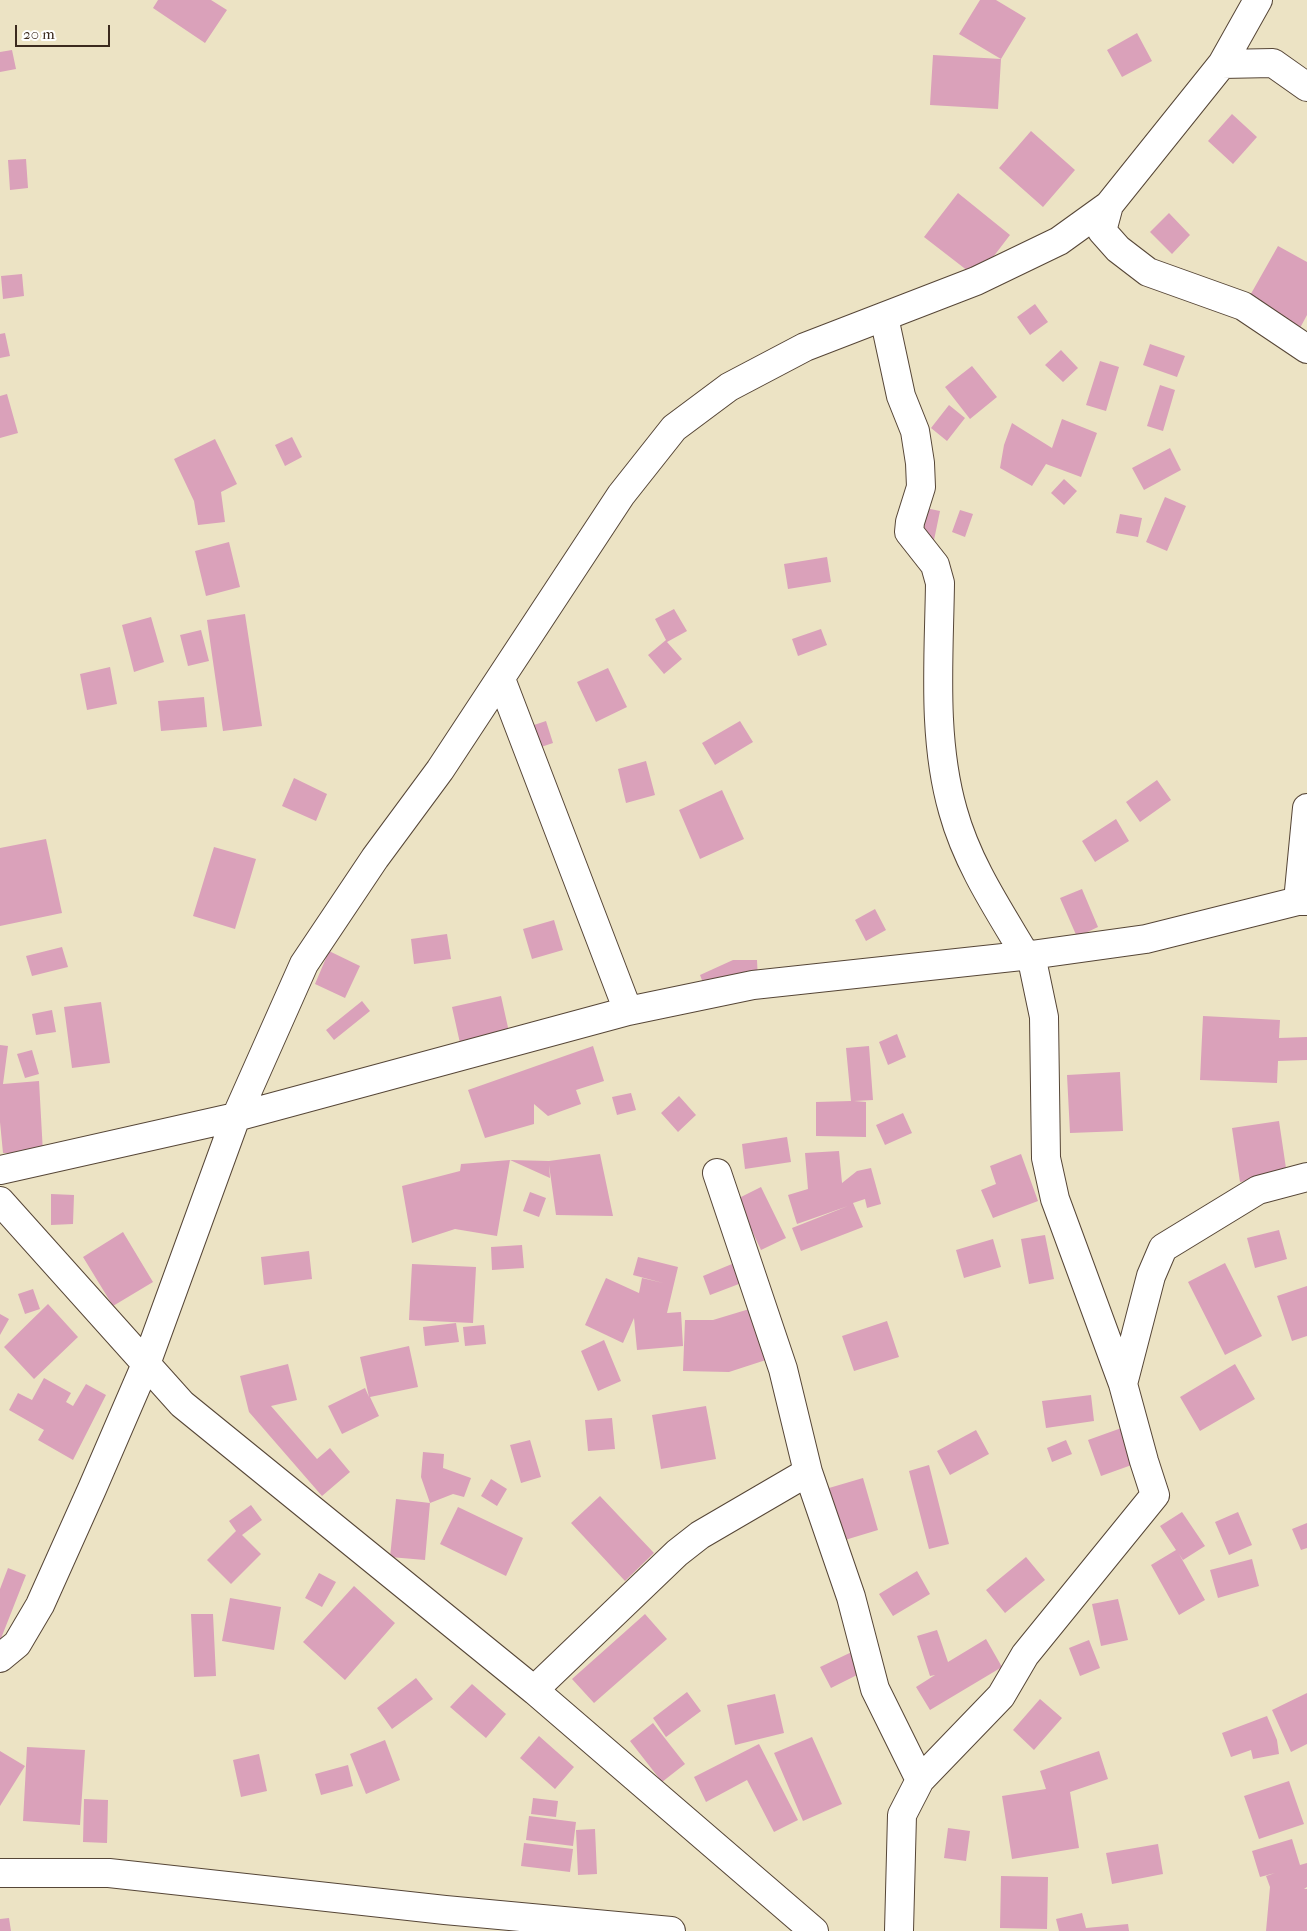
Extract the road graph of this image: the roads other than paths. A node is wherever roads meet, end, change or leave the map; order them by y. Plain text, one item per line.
1 (1258, 0) edge
2 (1222, 64) junction
3 (1307, 88) edge
4 (1109, 205) junction
5 (884, 317) junction
6 (1307, 350) edge
7 (501, 680) junction
8 (1307, 808) edge
9 (1302, 901) edge
10 (1032, 955) junction
11 (628, 1011) junction
12 (236, 1117) junction
13 (0, 1170) edge
14 (716, 1173) dead end
15 (1307, 1177) edge
16 (0, 1201) edge
17 (146, 1364) junction
18 (1123, 1384) junction
19 (808, 1472) junction
20 (0, 1658) edge
21 (534, 1690) junction
22 (920, 1780) junction
23 (0, 1873) edge
24 (442, 1920) edge
25 (671, 1931) edge
26 (814, 1931) edge
27 (899, 1931) edge

1 - 2 street
2 - 3 street
2 - 4 street
4 - 5 street
4 - 6 street
5 - 7 street
5 - 10 street
7 - 11 street
7 - 12 street
8 - 9 street
9 - 10 street
10 - 11 street
10 - 18 street
11 - 12 street
12 - 13 street
12 - 17 street
14 - 19 street
15 - 18 street
16 - 17 street
17 - 20 street
17 - 21 street
18 - 22 street
19 - 21 street
19 - 22 street
21 - 26 street
22 - 27 street
23 - 24 street
24 - 25 street

